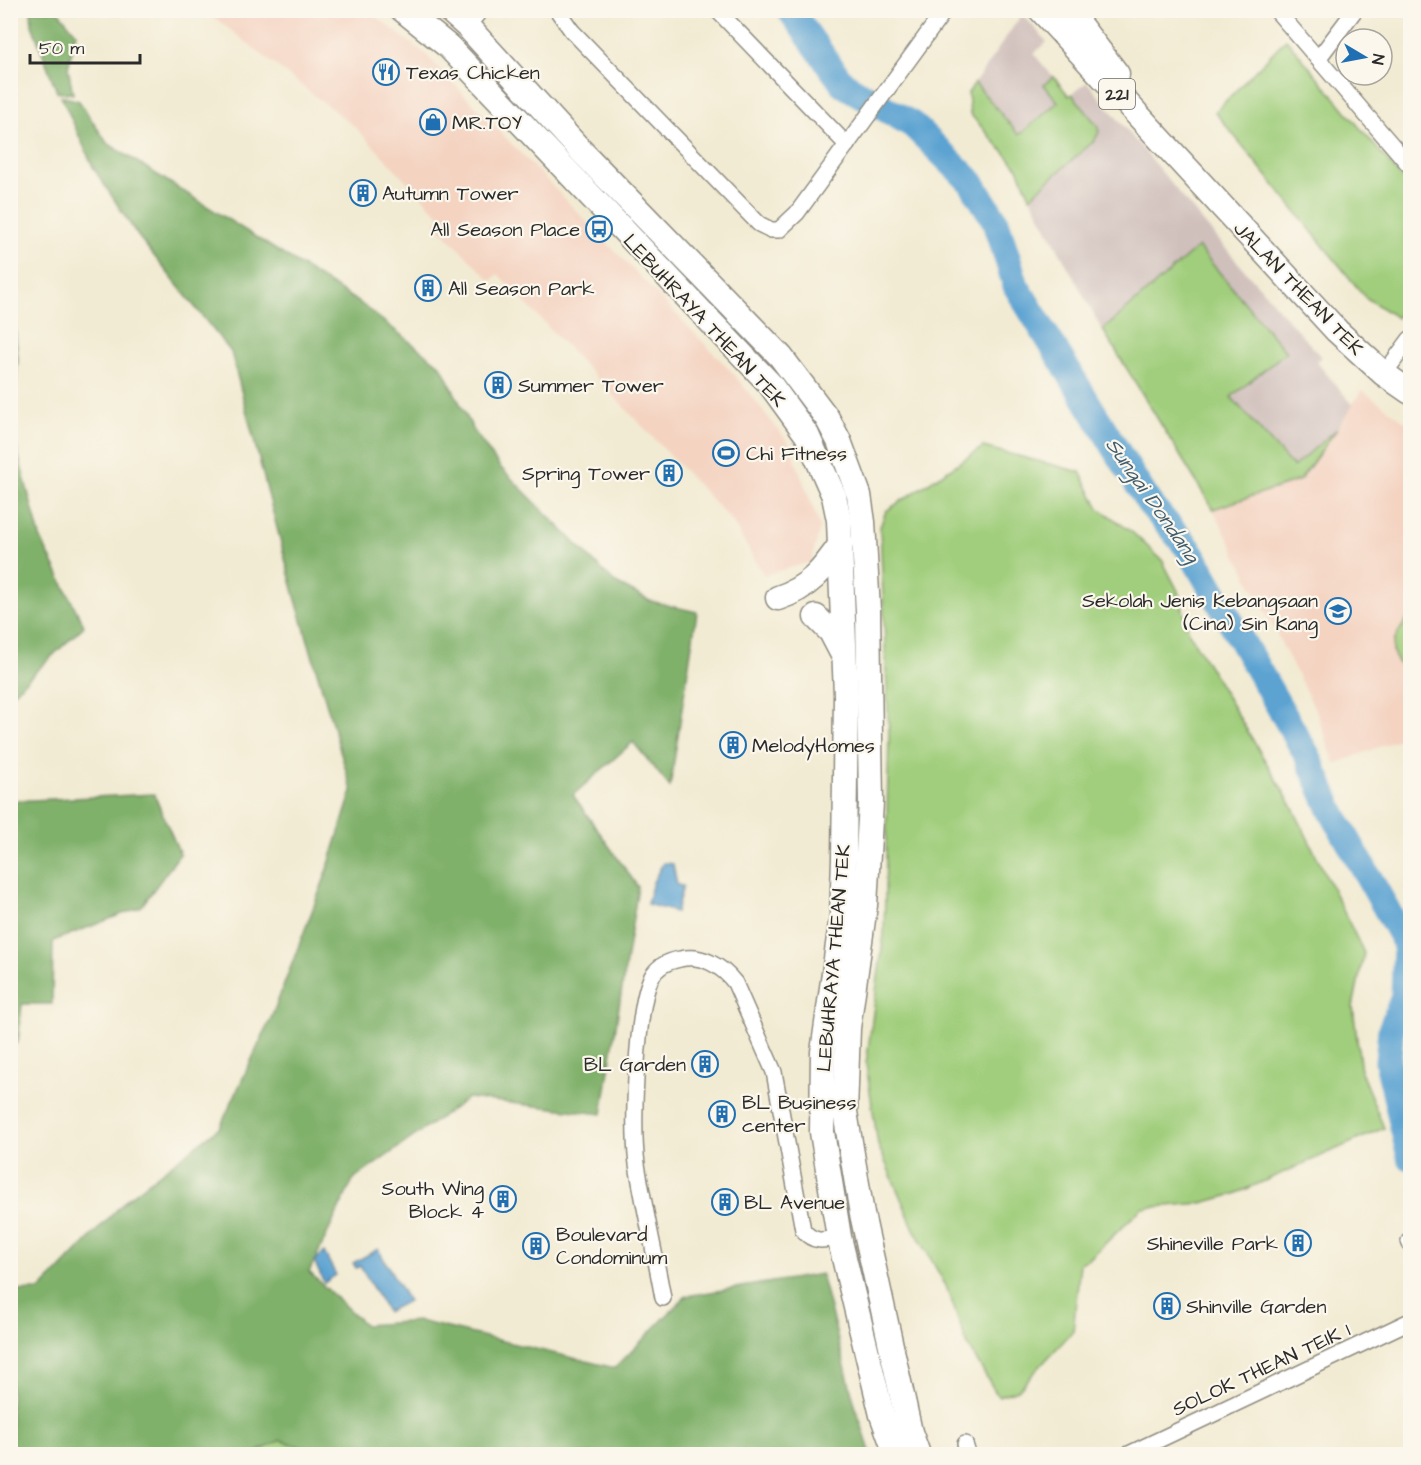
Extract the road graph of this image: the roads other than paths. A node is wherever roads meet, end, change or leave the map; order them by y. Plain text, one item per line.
1 (403, 10) edge
2 (557, 10) edge
3 (717, 10) edge
4 (945, 10) edge
5 (1041, 10) edge
6 (1068, 10) edge
7 (1088, 10) edge
8 (1276, 10) edge
9 (1355, 10) edge
10 (466, 16) edge
11 (1087, 35) junction
12 (1318, 59) junction
13 (847, 145) junction
14 (1410, 166) edge
15 (1195, 176) junction
16 (1410, 339) edge
17 (1384, 374) junction
18 (1410, 392) edge
19 (863, 522) junction
20 (842, 544) junction
21 (778, 598) dead end
22 (846, 612) junction
23 (816, 617) dead end
24 (844, 657) junction
25 (870, 711) junction
26 (849, 1143) junction
27 (838, 1237) junction
28 (663, 1298) dead end
29 (1410, 1321) edge
30 (887, 1329) junction
31 (896, 1455) edge
32 (918, 1455) edge
33 (1130, 1455) edge

1 - 20 main road, LEBUHRAYA THEAN TEK
2 - 13 street
3 - 13 street
4 - 13 street
5 - 15 main road, JALAN THEAN TEK / 221
6 - 11 main road, JALAN THEAN TEK / 221
7 - 11 main road
8 - 12 street
9 - 12 street
10 - 19 main road, LEBUHRAYA THEAN TEK
11 - 15 main road, JALAN THEAN TEK / 221
12 - 14 street
15 - 17 main road, JALAN THEAN TEK / 221
16 - 17 street
17 - 18 main road, JALAN THEAN TEK / 221
19 - 22 main road
19 - 25 main road, LEBUHRAYA THEAN TEK
20 - 21 main road
20 - 22 main road, LEBUHRAYA THEAN TEK
22 - 24 main road, LEBUHRAYA THEAN TEK
22 - 25 main road
23 - 24 main road
24 - 27 main road, LEBUHRAYA THEAN TEK
25 - 26 main road, LEBUHRAYA THEAN TEK
26 - 27 main road
26 - 30 main road, LEBUHRAYA THEAN TEK
27 - 28 street
27 - 30 main road
27 - 31 main road, LEBUHRAYA THEAN TEK
29 - 33 street, SOLOK THEAN TEIK 1
30 - 32 main road, LEBUHRAYA THEAN TEK

